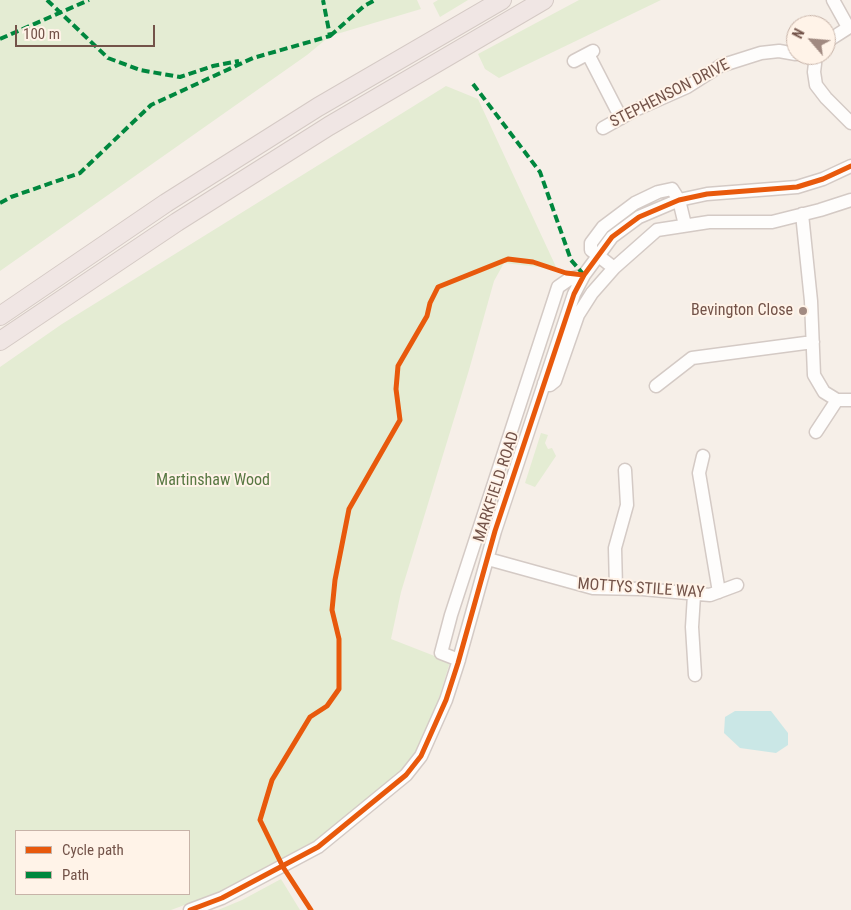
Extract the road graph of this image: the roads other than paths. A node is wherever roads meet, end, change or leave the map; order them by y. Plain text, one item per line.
1 (502, 0) edge
2 (544, 0) edge
3 (833, 0) edge
4 (850, 26) edge
5 (836, 35) edge
6 (786, 52) edge
7 (574, 61) dead end
8 (812, 65) edge
9 (621, 118) junction
10 (851, 123) edge
11 (603, 128) dead end
12 (851, 166) edge
13 (679, 200) junction
14 (851, 200) edge
15 (802, 214) junction
16 (685, 225) junction
17 (597, 255) junction
18 (614, 268) junction
19 (584, 275) junction
20 (0, 316) edge
21 (0, 341) edge
22 (813, 342) junction
23 (544, 384) junction
24 (656, 386) dead end
25 (837, 400) junction
26 (851, 400) edge
27 (816, 432) dead end
28 (703, 456) dead end
29 (625, 470) dead end
30 (488, 559) junction
31 (737, 585) dead end
32 (616, 588) junction
33 (719, 592) junction
34 (694, 596) junction
35 (459, 660) junction
36 (696, 675) dead end
37 (190, 910) edge

1 - 20 highway
2 - 21 highway
3 - 4 street
4 - 5 street
6 - 9 street, STEPHENSON DRIVE
7 - 9 street
8 - 10 street
9 - 11 street, STEPHENSON DRIVE
12 - 13 street
13 - 16 street
13 - 17 street
14 - 15 street, MARKFIELD ROAD
15 - 16 street, MARKFIELD ROAD
15 - 22 street
16 - 18 street, MARKFIELD ROAD
17 - 18 street
17 - 19 street, MARKFIELD ROAD
18 - 23 street, MARKFIELD ROAD
19 - 23 street, MARKFIELD ROAD
19 - 35 street, MARKFIELD ROAD
22 - 24 street
22 - 25 street
23 - 30 street, MARKFIELD ROAD
25 - 26 street
25 - 27 street
28 - 33 street
29 - 32 street
30 - 32 street, MOTTYS STILE WAY
30 - 35 street, MARKFIELD ROAD
31 - 33 street, MOTTYS STILE WAY
32 - 34 street, MOTTYS STILE WAY
33 - 34 street, MOTTYS STILE WAY
34 - 36 street
35 - 37 street, MARKFIELD ROAD

